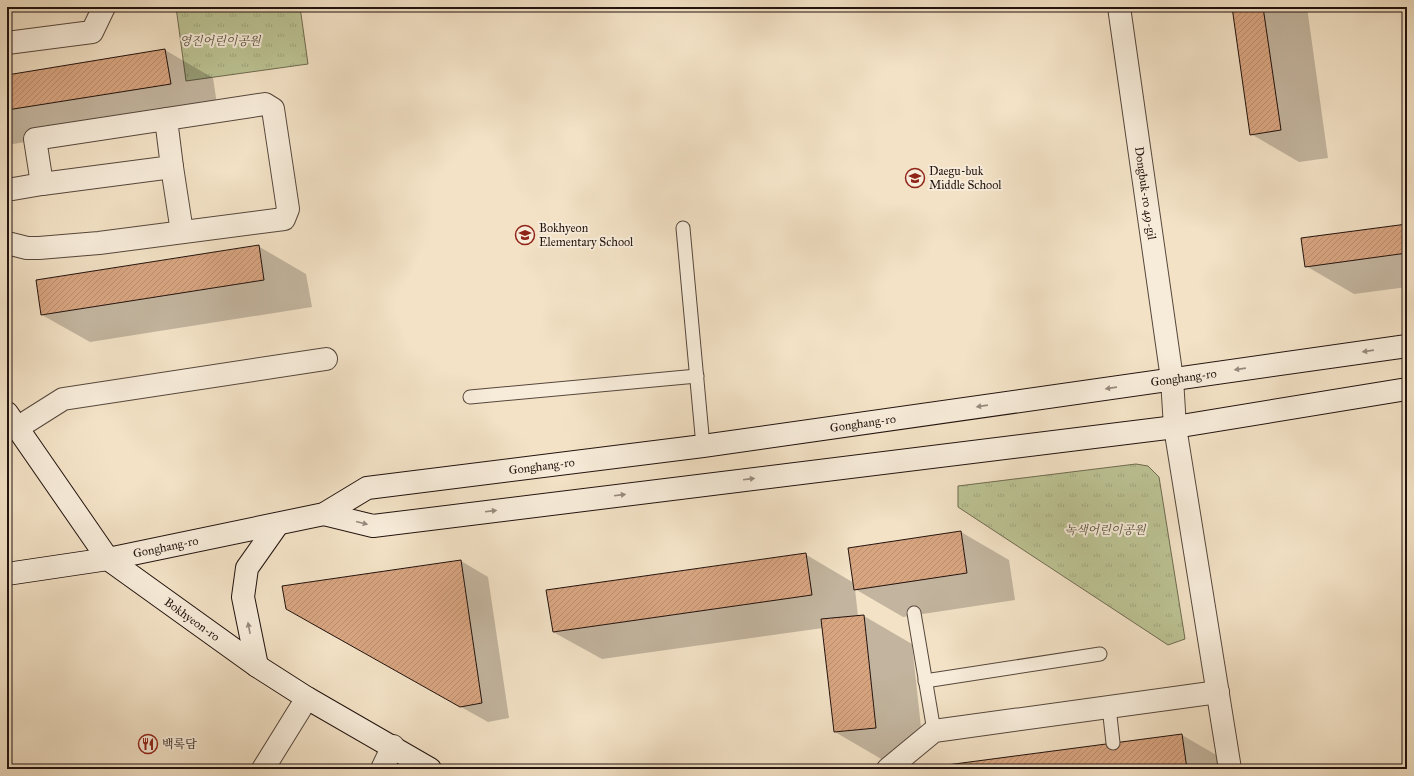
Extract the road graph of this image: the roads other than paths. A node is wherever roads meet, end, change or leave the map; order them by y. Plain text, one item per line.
1 (104, 7) edge
2 (1119, 7) edge
3 (7, 42) edge
4 (166, 119) junction
5 (172, 167) junction
6 (42, 184) junction
7 (7, 190) edge
8 (683, 228) dead end
9 (182, 232) junction
10 (7, 243) edge
11 (1407, 346) edge
12 (326, 359) dead end
13 (697, 376) junction
14 (1172, 379) junction
15 (1407, 389) edge
16 (470, 397) dead end
17 (12, 421) edge
18 (1175, 427) junction
19 (703, 446) junction
20 (324, 514) junction
21 (278, 524) junction
22 (108, 559) junction
23 (7, 574) edge
24 (914, 613) dead end
25 (1100, 654) dead end
26 (257, 666) junction
27 (925, 681) junction
28 (1218, 692) junction
29 (307, 698) junction
30 (1109, 707) junction
31 (934, 731) junction
32 (1113, 743) dead end
33 (393, 746) junction
34 (262, 769) edge
35 (382, 769) edge
36 (430, 769) edge
37 (888, 769) edge
38 (1230, 769) edge

1 - 3 main road
2 - 14 main road, Dongbuk-ro 49-gil
4 - 5 main road
4 - 6 main road
4 - 9 main road
5 - 6 main road
5 - 9 main road
6 - 7 main road
8 - 13 lane
9 - 10 main road
11 -> 14 main road, Gonghang-ro
12 - 17 main road
13 - 16 lane
13 - 19 lane
14 - 18 main road, Dongbuk-ro 49-gil
14 -> 19 main road, Gonghang-ro
15 - 18 main road, Gonghang-ro
17 - 22 main road, Bokhyeon-ro
20 -> 18 main road, Gonghang-ro
18 - 28 main road, Dongbuk-ro 49-gil
19 - 20 main road, Gonghang-ro
20 - 21 main road, Gonghang-ro
21 - 22 main road, Gonghang-ro
26 -> 21 main road
22 - 23 main road, Gonghang-ro
22 - 26 main road, Bokhyeon-ro
24 - 27 lane
25 - 27 lane
26 - 29 main road, Bokhyeon-ro
27 - 31 lane
28 - 30 main road
28 - 38 main road, Dongbuk-ro 49-gil
29 - 33 main road, Bokhyeon-ro
29 - 34 main road
30 - 31 main road
30 - 32 lane
31 - 37 main road
33 - 35 main road
33 - 36 main road, Bokhyeon-ro

